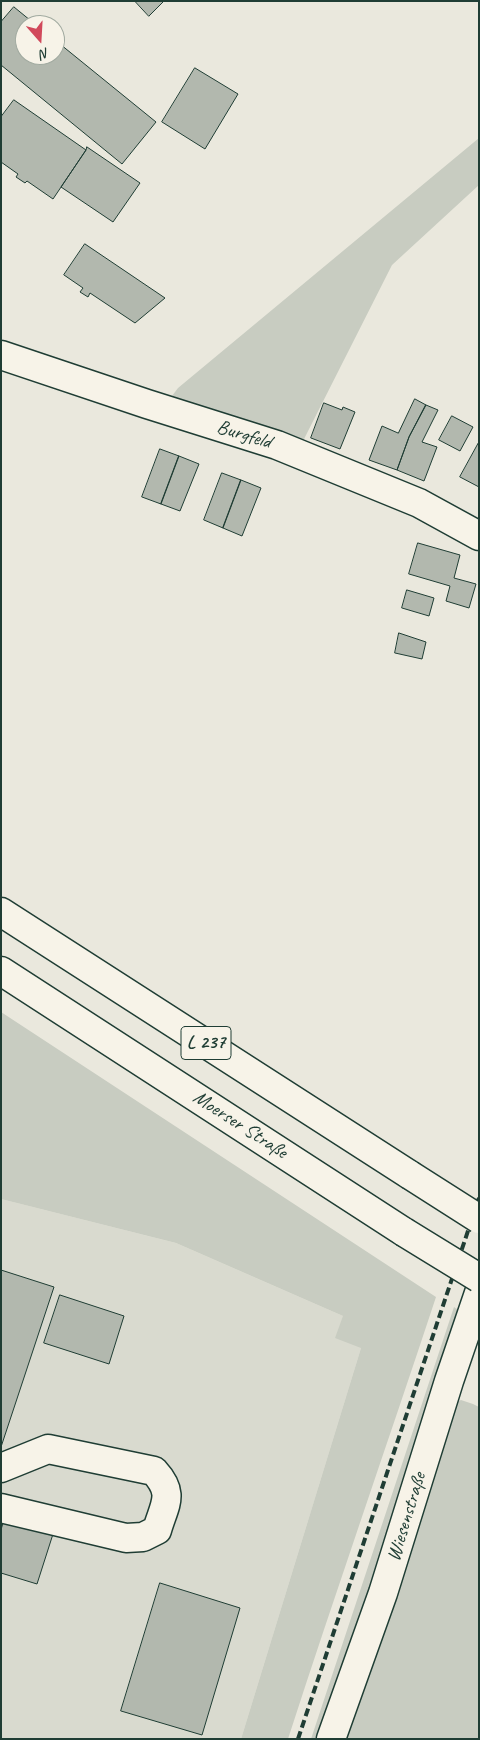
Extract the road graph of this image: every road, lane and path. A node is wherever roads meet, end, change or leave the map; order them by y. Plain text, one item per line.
1 (1, 355) edge
2 (479, 536) edge
3 (1, 912) edge
4 (1, 971) edge
5 (479, 1219) edge
6 (479, 1278) edge
7 (479, 1294) edge
8 (1, 1468) edge
9 (1, 1508) edge
10 (331, 1739) edge

1 - 2 main road, Burgfeld
3 - 5 main road, L 237, bridge
4 - 6 main road, Moerser Straße / L 237, bridge
7 - 10 main road, Wiesenstraße
8 - 9 main road

